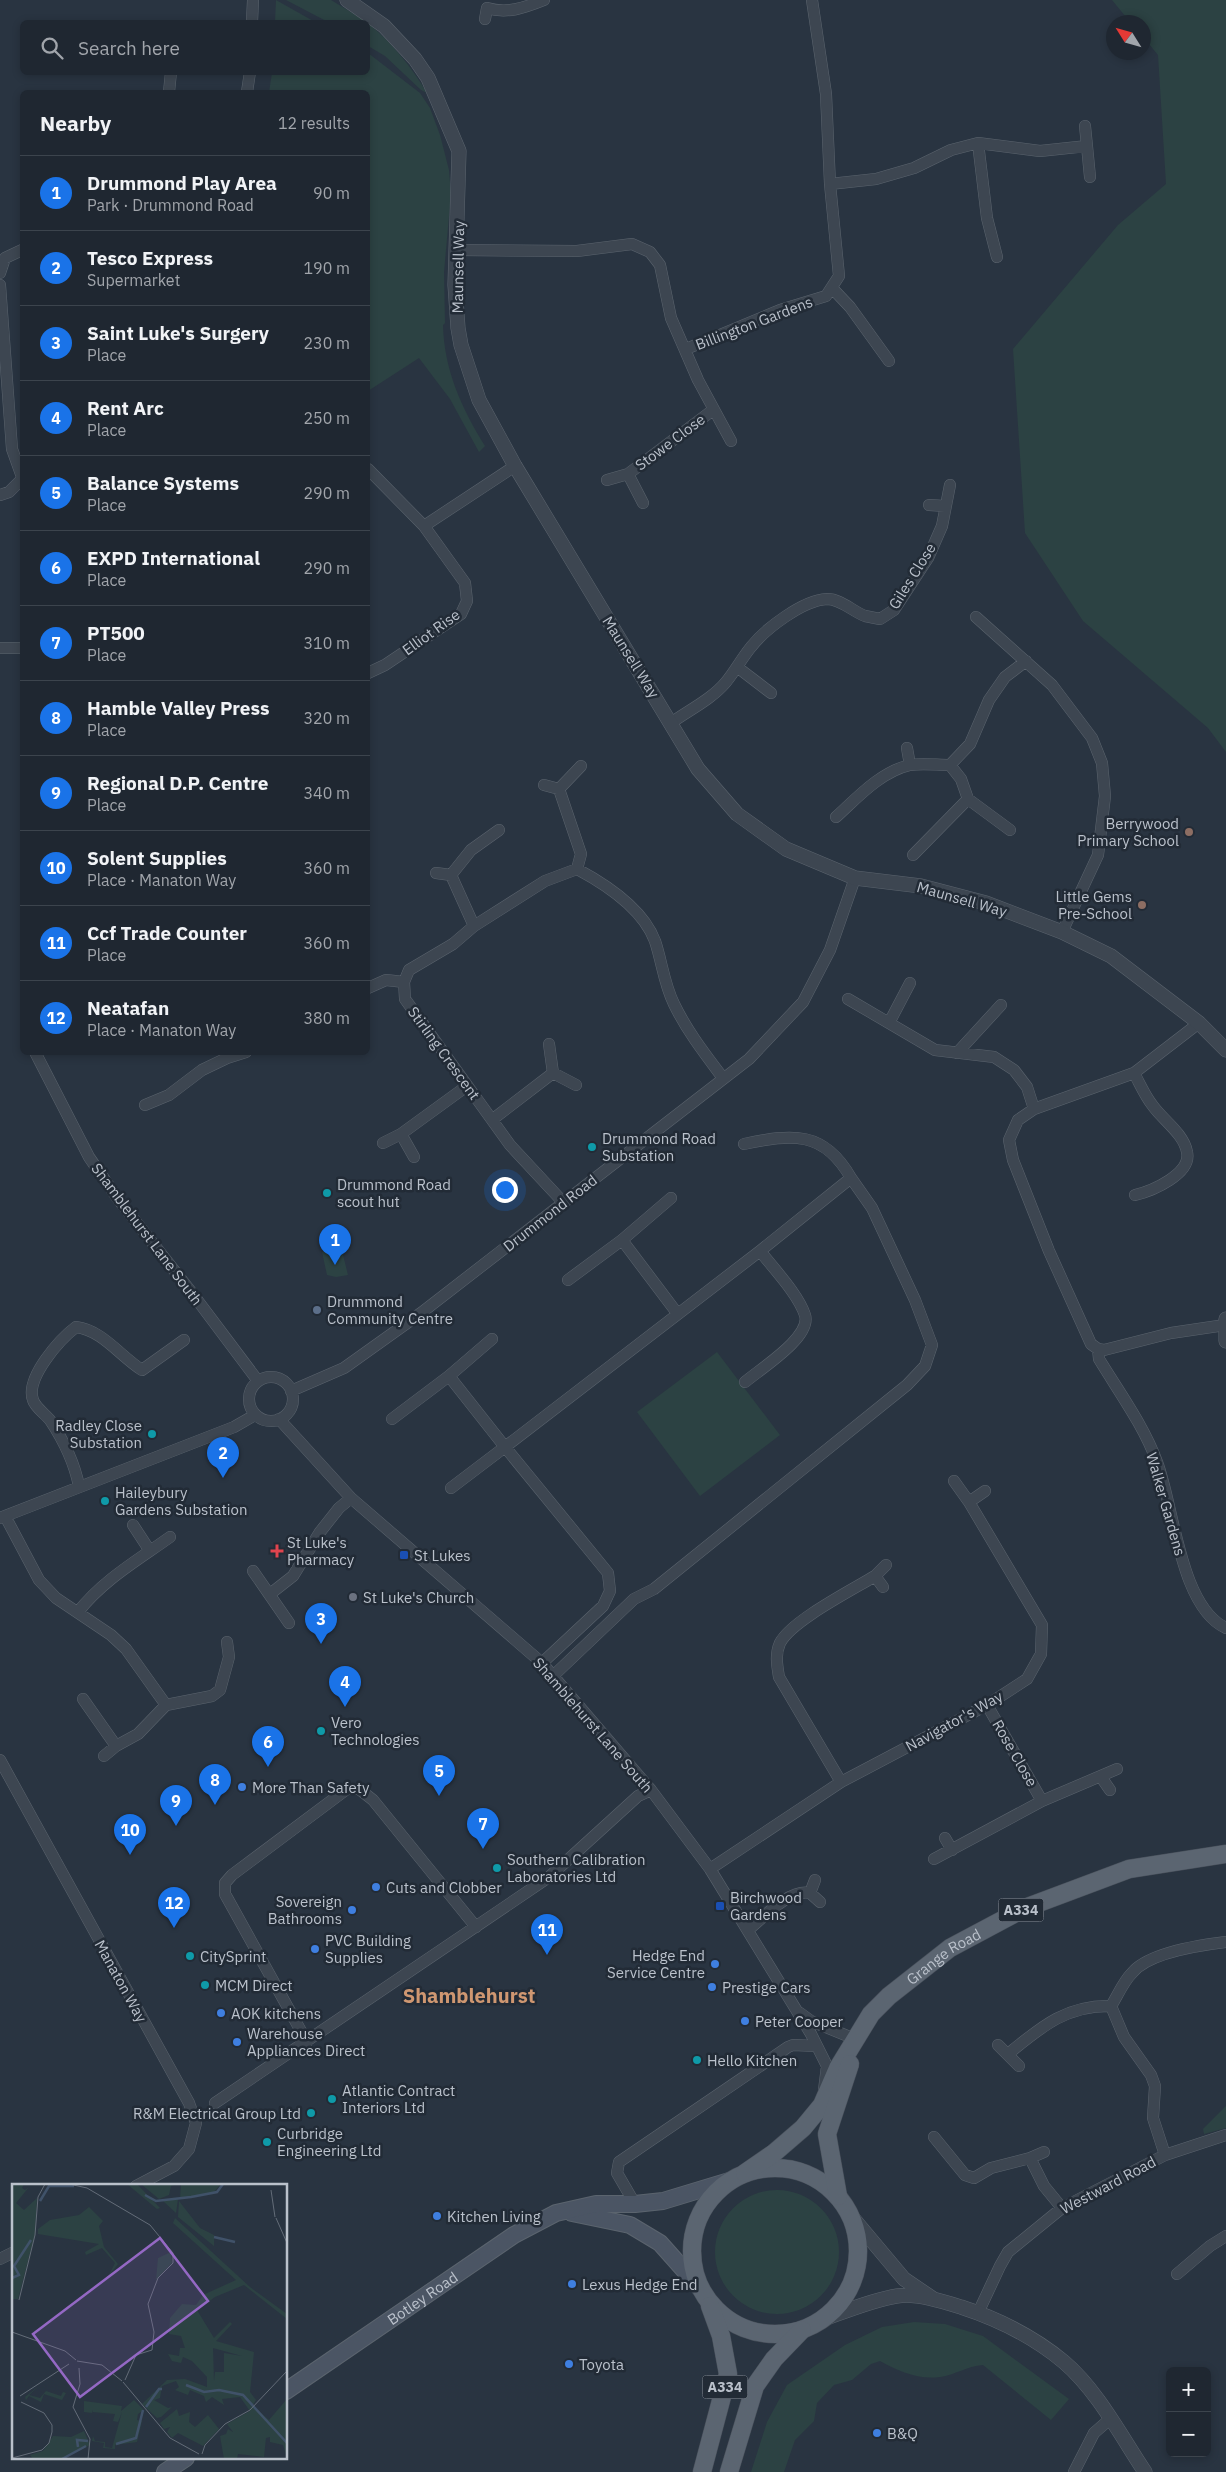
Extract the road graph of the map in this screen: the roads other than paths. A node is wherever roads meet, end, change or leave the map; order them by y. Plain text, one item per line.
1 (253, 0) edge
2 (347, 0) edge
3 (544, 0) edge
4 (812, 0) edge
5 (486, 9) edge
6 (252, 20) edge
7 (171, 75) edge
8 (250, 75) edge
9 (168, 90) edge
10 (247, 90) edge
11 (1085, 126) dead end
12 (978, 143) junction
13 (1087, 146) junction
14 (1090, 177) dead end
15 (830, 184) junction
16 (456, 250) junction
17 (20, 251) edge
18 (997, 257) dead end
19 (0, 273) edge
20 (0, 285) edge
21 (832, 288) junction
22 (686, 349) junction
23 (889, 361) dead end
24 (713, 410) junction
25 (731, 441) dead end
26 (515, 466) junction
27 (370, 471) edge
28 (20, 472) edge
29 (628, 474) junction
30 (20, 480) edge
31 (607, 480) dead end
32 (950, 485) dead end
33 (0, 495) edge
34 (642, 503) dead end
35 (929, 506) dead end
36 (945, 506) junction
37 (424, 526) junction
38 (976, 617) dead end
39 (0, 648) edge
40 (20, 648) edge
41 (1026, 661) junction
42 (737, 667) junction
43 (370, 672) edge
44 (771, 692) dead end
45 (671, 723) junction
46 (908, 748) dead end
47 (910, 765) junction
48 (950, 765) junction
49 (581, 766) dead end
50 (544, 785) dead end
51 (559, 789) junction
52 (968, 799) junction
53 (836, 817) dead end
54 (500, 830) dead end
55 (1010, 830) dead end
56 (913, 855) dead end
57 (578, 869) junction
58 (436, 873) dead end
59 (451, 875) junction
60 (855, 878) junction
61 (474, 926) junction
62 (1062, 932) junction
63 (404, 982) junction
64 (910, 983) dead end
65 (370, 987) edge
66 (848, 999) dead end
67 (1001, 1005) dead end
68 (889, 1023) junction
69 (1199, 1023) junction
70 (549, 1044) dead end
71 (1226, 1050) edge
72 (957, 1053) junction
73 (37, 1055) edge
74 (236, 1055) edge
75 (1134, 1072) junction
76 (553, 1073) junction
77 (722, 1078) junction
78 (576, 1085) dead end
79 (467, 1086) junction
80 (145, 1105) dead end
81 (1034, 1108) junction
82 (492, 1119) junction
83 (401, 1134) junction
84 (383, 1143) dead end
85 (743, 1144) dead end
86 (414, 1157) dead end
87 (851, 1178) junction
88 (1152, 1191) junction
89 (1135, 1195) dead end
90 (672, 1198) dead end
91 (563, 1202) junction
92 (1156, 1202) dead end
93 (622, 1240) junction
94 (760, 1252) junction
95 (568, 1279) dead end
96 (677, 1313) junction
97 (1225, 1322) edge
98 (492, 1339) dead end
99 (184, 1340) dead end
100 (1226, 1341) edge
101 (1098, 1349) junction
102 (449, 1376) junction
103 (258, 1381) junction
104 (744, 1382) dead end
105 (291, 1391) junction
106 (255, 1415) junction
107 (279, 1419) junction
108 (392, 1419) dead end
109 (504, 1447) junction
110 (954, 1481) dead end
111 (79, 1486) junction
112 (451, 1488) dead end
113 (985, 1492) dead end
114 (351, 1498) junction
115 (968, 1502) junction
116 (2, 1517) edge
117 (133, 1525) dead end
118 (170, 1537) dead end
119 (150, 1551) junction
120 (886, 1565) dead end
121 (253, 1571) dead end
122 (875, 1576) junction
123 (882, 1587) dead end
124 (270, 1594) junction
125 (78, 1612) junction
126 (289, 1623) dead end
127 (1226, 1628) edge
128 (227, 1642) dead end
129 (542, 1663) junction
130 (553, 1676) junction
131 (83, 1699) dead end
132 (166, 1705) junction
133 (987, 1705) junction
134 (116, 1746) junction
135 (104, 1756) dead end
136 (0, 1760) edge
137 (1117, 1769) dead end
138 (1101, 1777) junction
139 (841, 1782) junction
140 (651, 1790) junction
141 (1110, 1790) dead end
142 (1042, 1801) junction
143 (945, 1838) dead end
144 (952, 1850) junction
145 (1226, 1854) edge
146 (934, 1859) dead end
147 (710, 1868) junction
148 (815, 1880) dead end
149 (810, 1893) junction
150 (820, 1902) dead end
151 (476, 1927) junction
152 (748, 1930) junction
153 (1226, 1942) edge
154 (1111, 2006) junction
155 (795, 2009) junction
156 (855, 2039) junction
157 (307, 2042) junction
158 (998, 2045) dead end
159 (816, 2046) junction
160 (1008, 2054) junction
161 (1019, 2066) dead end
162 (215, 2103) dead end
163 (822, 2105) junction
164 (1226, 2135) edge
165 (934, 2137) dead end
166 (1044, 2152) dead end
167 (1165, 2155) junction
168 (1030, 2158) junction
169 (737, 2177) junction
170 (140, 2184) edge
171 (838, 2196) junction
172 (635, 2204) junction
173 (1062, 2208) junction
174 (563, 2212) junction
175 (852, 2217) junction
176 (1226, 2236) edge
177 (12, 2253) edge
178 (0, 2259) edge
179 (1177, 2274) dead end
180 (704, 2295) junction
181 (934, 2299) junction
182 (978, 2313) junction
183 (821, 2320) junction
184 (802, 2330) junction
185 (288, 2390) edge
186 (1110, 2419) junction
187 (183, 2460) edge
188 (165, 2472) edge
189 (702, 2472) edge
190 (729, 2472) edge
191 (1074, 2472) edge
192 (1145, 2472) edge

1 - 6 street
2 - 16 street, Maunsell Way
3 - 5 street
4 - 15 street
7 - 9 street
8 - 10 street
11 - 13 street
12 - 13 street
12 - 15 street
12 - 18 street
13 - 14 street
15 - 21 street
16 - 22 street, Billington Gardens
16 - 26 street, Maunsell Way
17 - 19 street
20 - 28 street
21 - 22 street, Billington Gardens
21 - 23 street
22 - 24 street, Stowe Close
24 - 25 street, Stowe Close
24 - 29 street, Stowe Close
26 - 37 street
26 - 45 street, Maunsell Way
27 - 37 street, Elliot Rise
29 - 31 street, Stowe Close
29 - 34 street, Stowe Close
30 - 33 street
32 - 36 street, Giles Close
35 - 36 street
36 - 42 street, Giles Close
37 - 43 street, Elliot Rise
38 - 41 street
39 - 40 street
41 - 48 street
41 - 62 street
42 - 44 street
42 - 45 street, Giles Close
45 - 60 street, Maunsell Way
46 - 47 street
47 - 48 street
47 - 53 street
48 - 52 street
49 - 51 street
50 - 51 street
51 - 57 street
52 - 55 street
52 - 56 street
54 - 59 street
57 - 61 street
57 - 77 street
58 - 59 street
59 - 61 street
60 - 62 street, Maunsell Way
60 - 77 street, Drummond Road
61 - 63 street
62 - 69 street, Maunsell Way
63 - 65 street
63 - 79 street, Stirling Crescent
64 - 68 street
66 - 68 street
67 - 72 street
68 - 72 street
69 - 71 street, Maunsell Way
69 - 75 street, Walker Gardens
70 - 76 street
72 - 81 street
73 - 103 street, Shamblehurst Lane South
74 - 80 street
75 - 81 street, Walker Gardens
75 - 88 street
76 - 78 street
76 - 82 street
77 - 91 street, Drummond Road
79 - 82 street, Stirling Crescent
79 - 83 street
81 - 101 street, Walker Gardens
82 - 91 street, Stirling Crescent
83 - 84 street
83 - 86 street
85 - 87 street
87 - 94 street
87 - 130 street
88 - 89 street
88 - 92 street
90 - 93 street
91 - 105 street, Drummond Road
93 - 95 street
93 - 96 street
94 - 96 street
94 - 104 street
96 - 109 street
97 - 100 street
97 - 101 street
98 - 102 street
99 - 111 street
101 - 127 street, Walker Gardens
102 - 108 street
102 - 109 street
103 - 105 street
103 - 106 street
105 - 107 street
106 - 107 street
106 - 111 street
107 - 114 street, Shamblehurst Lane South
109 - 112 street
109 - 129 street
110 - 115 street, Navigator's Way
111 - 116 street
113 - 115 street
114 - 124 street
114 - 129 street, Shamblehurst Lane South
115 - 133 street, Navigator's Way
116 - 125 street
117 - 119 street
118 - 119 street
119 - 125 street
120 - 122 street
121 - 124 street
122 - 123 street
122 - 139 street
124 - 126 street
125 - 132 street
128 - 132 street
129 - 130 street, Shamblehurst Lane South
130 - 140 street, Shamblehurst Lane South
131 - 134 street
132 - 134 street
133 - 139 street, Navigator's Way
133 - 142 street, Rose Close
134 - 135 street
136 - 170 street, Manaton Way
137 - 138 street, Rose Close
138 - 141 street
138 - 142 street, Rose Close
139 - 147 street, Navigator's Way
140 - 147 street, Shamblehurst Lane South
140 - 151 street
142 - 144 street, Rose Close
143 - 144 street
144 - 146 street, Rose Close
145 - 156 main road, Grange Road / A334
147 - 152 street, Shamblehurst Lane South
148 - 149 street
149 - 150 street
149 - 152 street
151 - 157 street
151 - 157 street
152 - 155 street, Shamblehurst Lane South
153 - 154 street
154 - 160 street
154 - 167 street
155 - 156 street, Shamblehurst Lane South
155 - 159 street, Shamblehurst Lane South
156 - 163 main road, Grange Road / A334
156 - 171 main road, Grange Road / A334
157 - 162 street
158 - 160 street
159 - 163 street, Shamblehurst Lane South
159 - 172 street
160 - 161 street
163 - 169 main road, Grange Road / A334
164 - 167 street, Westward Road
165 - 168 street
166 - 168 street
167 - 173 street, Westward Road
168 - 173 street
169 - 171 main road
169 - 172 main road, Botley Road
169 - 180 main road
171 - 175 main road
172 - 174 main road, Botley Road
173 - 182 street, Westward Road
174 - 180 main road
174 - 185 main road, Botley Road
175 - 181 street
175 - 183 main road
176 - 179 street
177 - 178 street
180 - 184 main road
180 - 189 main road, A334
181 - 182 street
181 - 183 street
182 - 186 street
183 - 184 main road
184 - 190 main road, A334
186 - 191 street
186 - 192 street
187 - 188 main road

